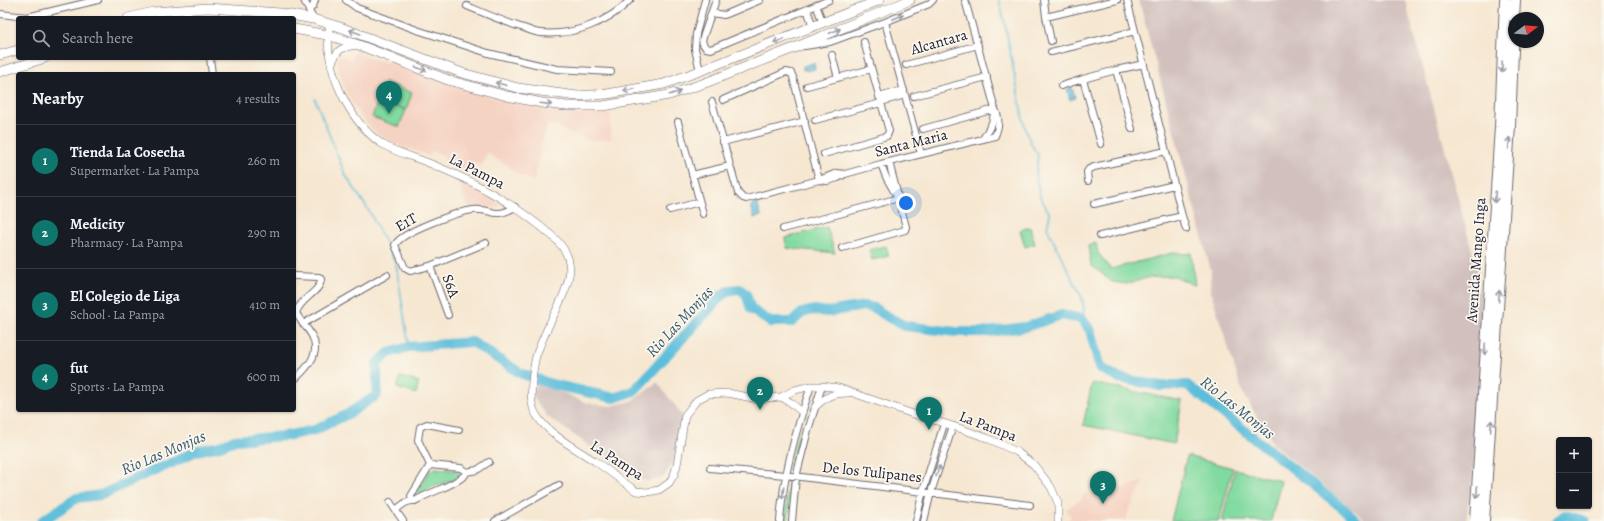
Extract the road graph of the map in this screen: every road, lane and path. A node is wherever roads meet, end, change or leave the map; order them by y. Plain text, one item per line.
1 (98, 0) edge
2 (304, 0) edge
3 (316, 0) edge
4 (346, 0) edge
5 (630, 0) edge
6 (716, 0) edge
7 (760, 0) edge
8 (829, 0) edge
9 (880, 0) edge
10 (910, 0) edge
11 (933, 0) edge
12 (965, 0) edge
13 (1044, 0) edge
14 (1117, 0) edge
15 (1127, 0) edge
16 (1505, 0) edge
17 (1515, 0) edge
18 (705, 1) edge
19 (816, 5) junction
20 (467, 6) dead end
21 (807, 9) junction
22 (309, 10) junction
23 (1514, 12) edge
24 (712, 13) junction
25 (0, 14) edge
26 (18, 16) edge
27 (31, 16) edge
28 (137, 16) edge
29 (1046, 17) junction
30 (313, 19) junction
31 (885, 22) junction
32 (823, 23) junction
33 (330, 24) junction
34 (813, 27) junction
35 (296, 29) edge
36 (1135, 31) junction
37 (327, 35) junction
38 (1051, 41) dead end
39 (864, 42) dead end
40 (359, 45) junction
41 (978, 45) junction
42 (794, 48) junction
43 (1513, 48) edge
44 (403, 50) junction
45 (16, 51) edge
46 (1051, 52) dead end
47 (0, 55) edge
48 (832, 55) dead end
49 (39, 60) edge
50 (210, 60) edge
51 (399, 61) junction
52 (1144, 64) junction
53 (331, 65) junction
54 (906, 65) dead end
55 (871, 69) junction
56 (1116, 70) junction
57 (700, 71) junction
58 (0, 72) edge
59 (212, 72) edge
60 (611, 72) dead end
61 (987, 77) junction
62 (838, 78) junction
63 (1083, 79) junction
64 (806, 86) dead end
65 (1061, 86) dead end
66 (905, 92) junction
67 (914, 96) dead end
68 (722, 100) dead end
69 (880, 101) junction
70 (712, 102) dead end
71 (995, 109) junction
72 (816, 120) dead end
73 (805, 121) junction
74 (678, 122) dead end
75 (923, 129) dead end
76 (1132, 129) dead end
77 (983, 138) junction
78 (723, 142) junction
79 (1101, 144) dead end
80 (1166, 151) junction
81 (824, 154) dead end
82 (921, 154) junction
83 (889, 162) junction
84 (881, 164) junction
85 (730, 166) junction
86 (692, 176) junction
87 (819, 180) junction
88 (1088, 181) dead end
89 (1174, 185) junction
90 (898, 198) junction
91 (699, 202) junction
92 (1094, 204) dead end
93 (515, 207) junction
94 (670, 210) dead end
95 (702, 214) dead end
96 (1182, 216) junction
97 (783, 229) dead end
98 (1186, 229) dead end
99 (1100, 236) dead end
100 (486, 243) dead end
101 (842, 248) dead end
102 (430, 266) junction
103 (387, 275) dead end
104 (296, 276) edge
105 (296, 313) edge
106 (296, 313) edge
107 (448, 315) dead end
108 (303, 324) junction
109 (296, 378) edge
110 (811, 386) junction
111 (822, 386) junction
112 (851, 393) junction
113 (781, 397) junction
114 (815, 407) junction
115 (802, 412) junction
116 (944, 424) junction
117 (953, 426) junction
118 (459, 430) dead end
119 (489, 462) dead end
120 (430, 464) junction
121 (1484, 464) junction
122 (710, 468) dead end
123 (466, 472) junction
124 (785, 475) junction
125 (796, 477) junction
126 (559, 485) dead end
127 (923, 491) junction
128 (931, 492) junction
129 (412, 500) junction
130 (390, 502) dead end
131 (1030, 505) dead end
132 (396, 510) junction
133 (403, 521) edge
134 (495, 521) edge
135 (780, 521) edge
136 (792, 521) edge
137 (916, 521) edge
138 (924, 521) edge
139 (1058, 521) edge
140 (1475, 521) edge
141 (1484, 521) edge

1 - 27 street
2 - 22 street
3 - 22 street
4 - 60 street
5 - 20 street
6 - 24 street
7 - 24 street
8 - 19 street
9 - 32 main road
42 -> 10 main road
31 -> 11 street
12 - 41 street, Santa Maria
13 - 29 street
14 - 29 street
15 - 36 street
16 -> 121 highway, Avenida Mango Inga
17 - 23 highway
18 - 57 street
19 - 21 street
19 - 32 street
21 - 24 street
21 - 34 street
22 - 30 street
25 - 26 street
28 - 30 main road
29 - 38 street
30 - 33 main road
31 - 42 street
31 - 66 street
32 - 34 main road
33 - 37 street
44 -> 33 main road
34 -> 57 main road
35 - 37 main road
36 - 46 street
36 - 52 street
37 - 40 main road
37 - 53 street, La Pampa
39 - 55 street
40 - 51 main road
40 - 53 street
41 - 54 street, Alcantara
41 - 61 street, Santa Maria
51 -> 42 main road
121 -> 43 highway, Avenida Mango Inga
44 - 51 main road
57 -> 44 main road
45 - 47 main road
48 - 62 street
49 - 58 main road
50 - 59 street
52 - 56 street
52 - 80 street
53 - 93 street, La Pampa
55 - 62 street
55 - 69 street
56 - 63 street
56 - 76 street
61 - 67 street
61 - 71 street, Santa Maria
62 - 64 street
63 - 65 street
63 - 79 street
66 - 69 street
66 - 82 street
68 - 73 street
69 - 72 street
69 - 81 street
70 - 78 street
71 - 75 street
71 - 77 street
71 - 77 street, Santa Maria
73 - 78 street
73 - 87 street
74 - 86 street
77 - 82 street, Santa Maria
78 - 85 street
80 - 88 street
80 - 89 street
82 - 83 street, Santa Maria
83 - 84 street, Santa Maria
83 - 90 street
84 - 87 street, Santa Maria
84 - 90 street
85 - 86 street
85 - 87 street, Santa Maria
86 - 91 street
89 - 92 street
89 - 96 street
90 - 97 street
90 - 101 street
91 - 94 street
91 - 95 street
93 - 102 street, E1T
93 - 113 street, La Pampa
96 - 98 street
96 - 99 street
100 - 102 street, E1T
102 - 107 street, S6A
103 - 108 street
104 - 105 street
106 - 108 street
108 - 109 street
110 - 111 street, La Pampa
110 - 113 street, La Pampa
110 - 115 street
111 - 112 street, La Pampa
111 - 114 street
112 - 114 street
112 - 116 street, La Pampa
113 - 115 street
114 - 125 street
115 - 124 street
116 - 117 street, La Pampa
116 - 127 street
128 -> 117 street
117 - 139 street, La Pampa
118 - 120 street
119 - 123 street
120 - 123 street
120 - 129 street
121 -> 140 highway, Avenida Mango Inga
121 - 141 highway, Avenida Mango Inga
122 - 124 street, De los Tulipanes
123 - 129 street
124 - 125 street, De los Tulipanes
124 -> 135 street
125 - 127 street, De los Tulipanes
125 - 136 street
126 - 134 street
127 - 128 street, De los Tulipanes
127 - 137 street
128 - 131 street, De los Tulipanes
128 - 138 street
129 - 132 street
130 - 132 street
132 - 133 street

